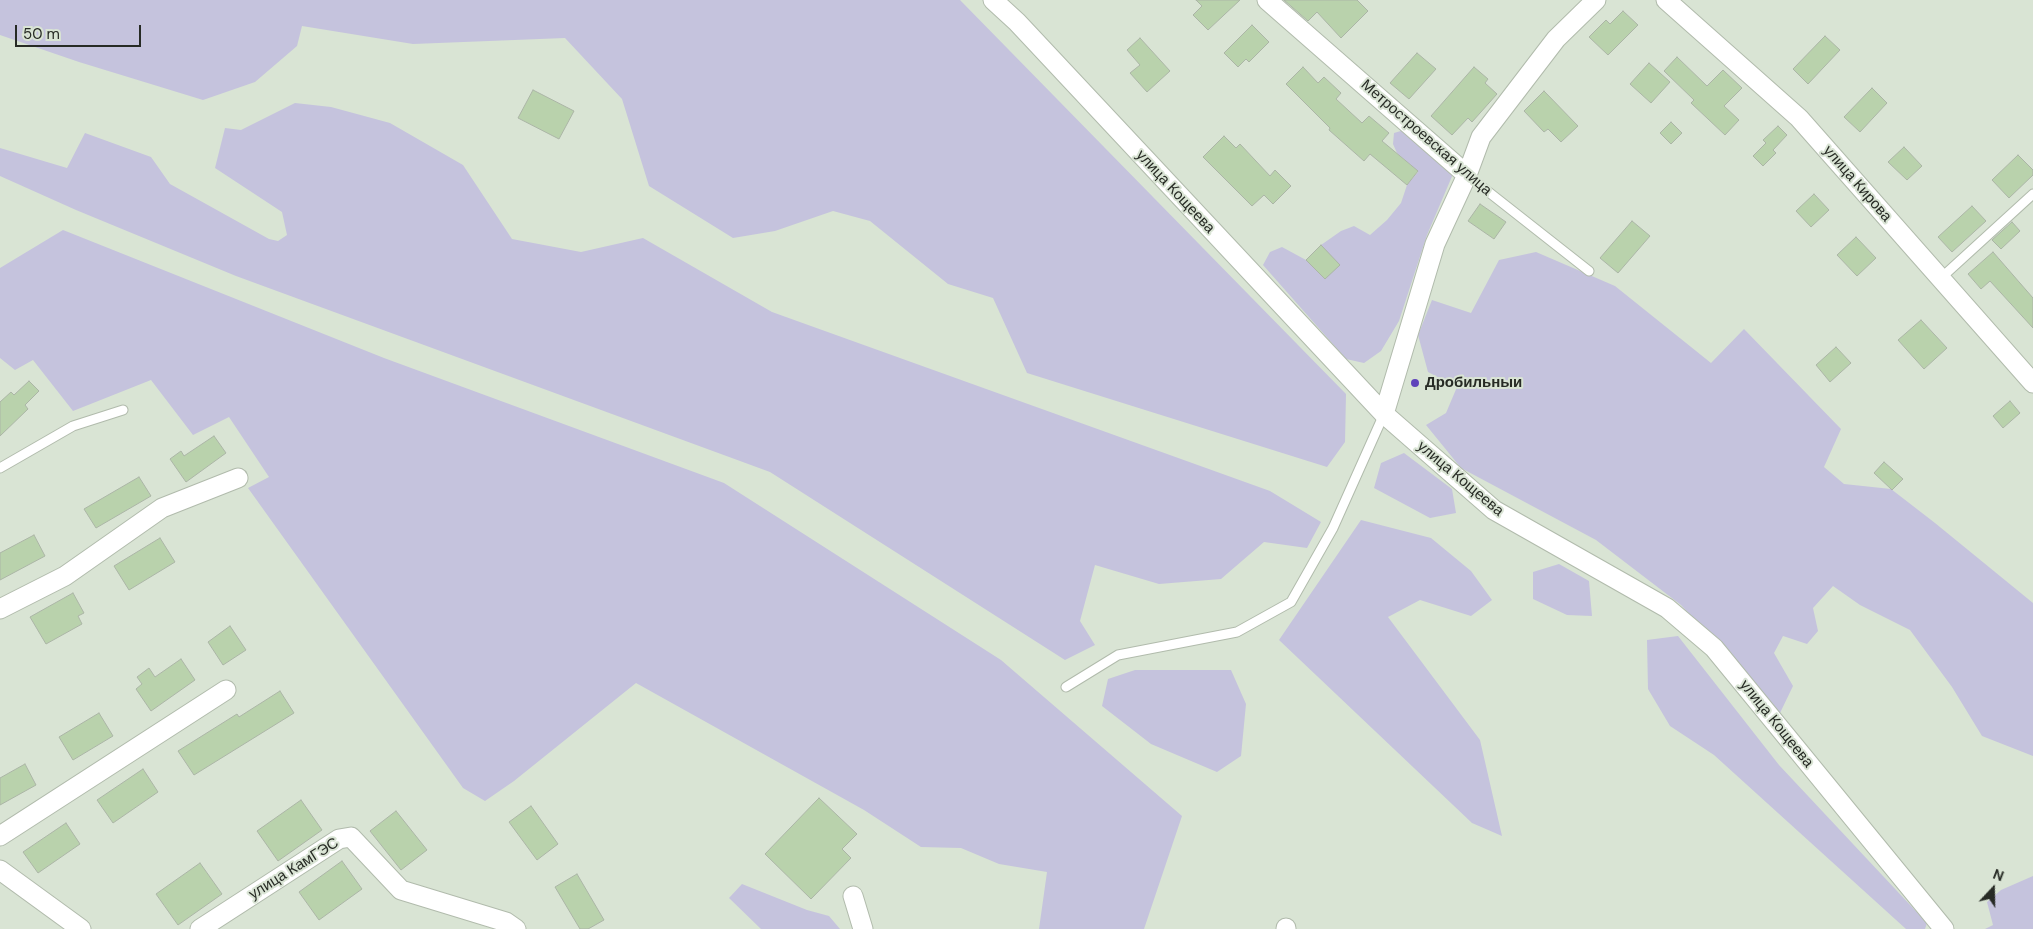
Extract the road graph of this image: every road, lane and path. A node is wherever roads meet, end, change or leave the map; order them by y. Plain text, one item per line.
1 (993, 0) edge
2 (1267, 0) edge
3 (1596, 0) edge
4 (1666, 0) edge
5 (1467, 175) junction
6 (2033, 194) edge
7 (1589, 271) dead end
8 (1941, 278) junction
9 (2033, 383) edge
10 (123, 410) dead end
11 (1384, 414) junction
12 (0, 468) edge
13 (238, 478) dead end
14 (0, 609) edge
15 (1066, 687) dead end
16 (226, 690) dead end
17 (0, 836) edge
18 (0, 870) edge
19 (853, 896) dead end
20 (81, 929) edge
21 (200, 929) edge
22 (516, 929) edge
23 (863, 929) edge
24 (1944, 929) edge

1 - 11 street, улица Кощеева
2 - 5 street, Метростроевская улица
3 - 5 street
4 - 8 street, улица Кирова
5 - 7 lane, Метростроевская улица
5 - 11 street
6 - 8 lane
8 - 9 street, улица Кирова
10 - 12 lane
11 - 15 lane
11 - 24 street, улица Кощеева
13 - 14 street
16 - 17 street
18 - 20 street
19 - 23 street
21 - 22 street, улица КамГЭС

